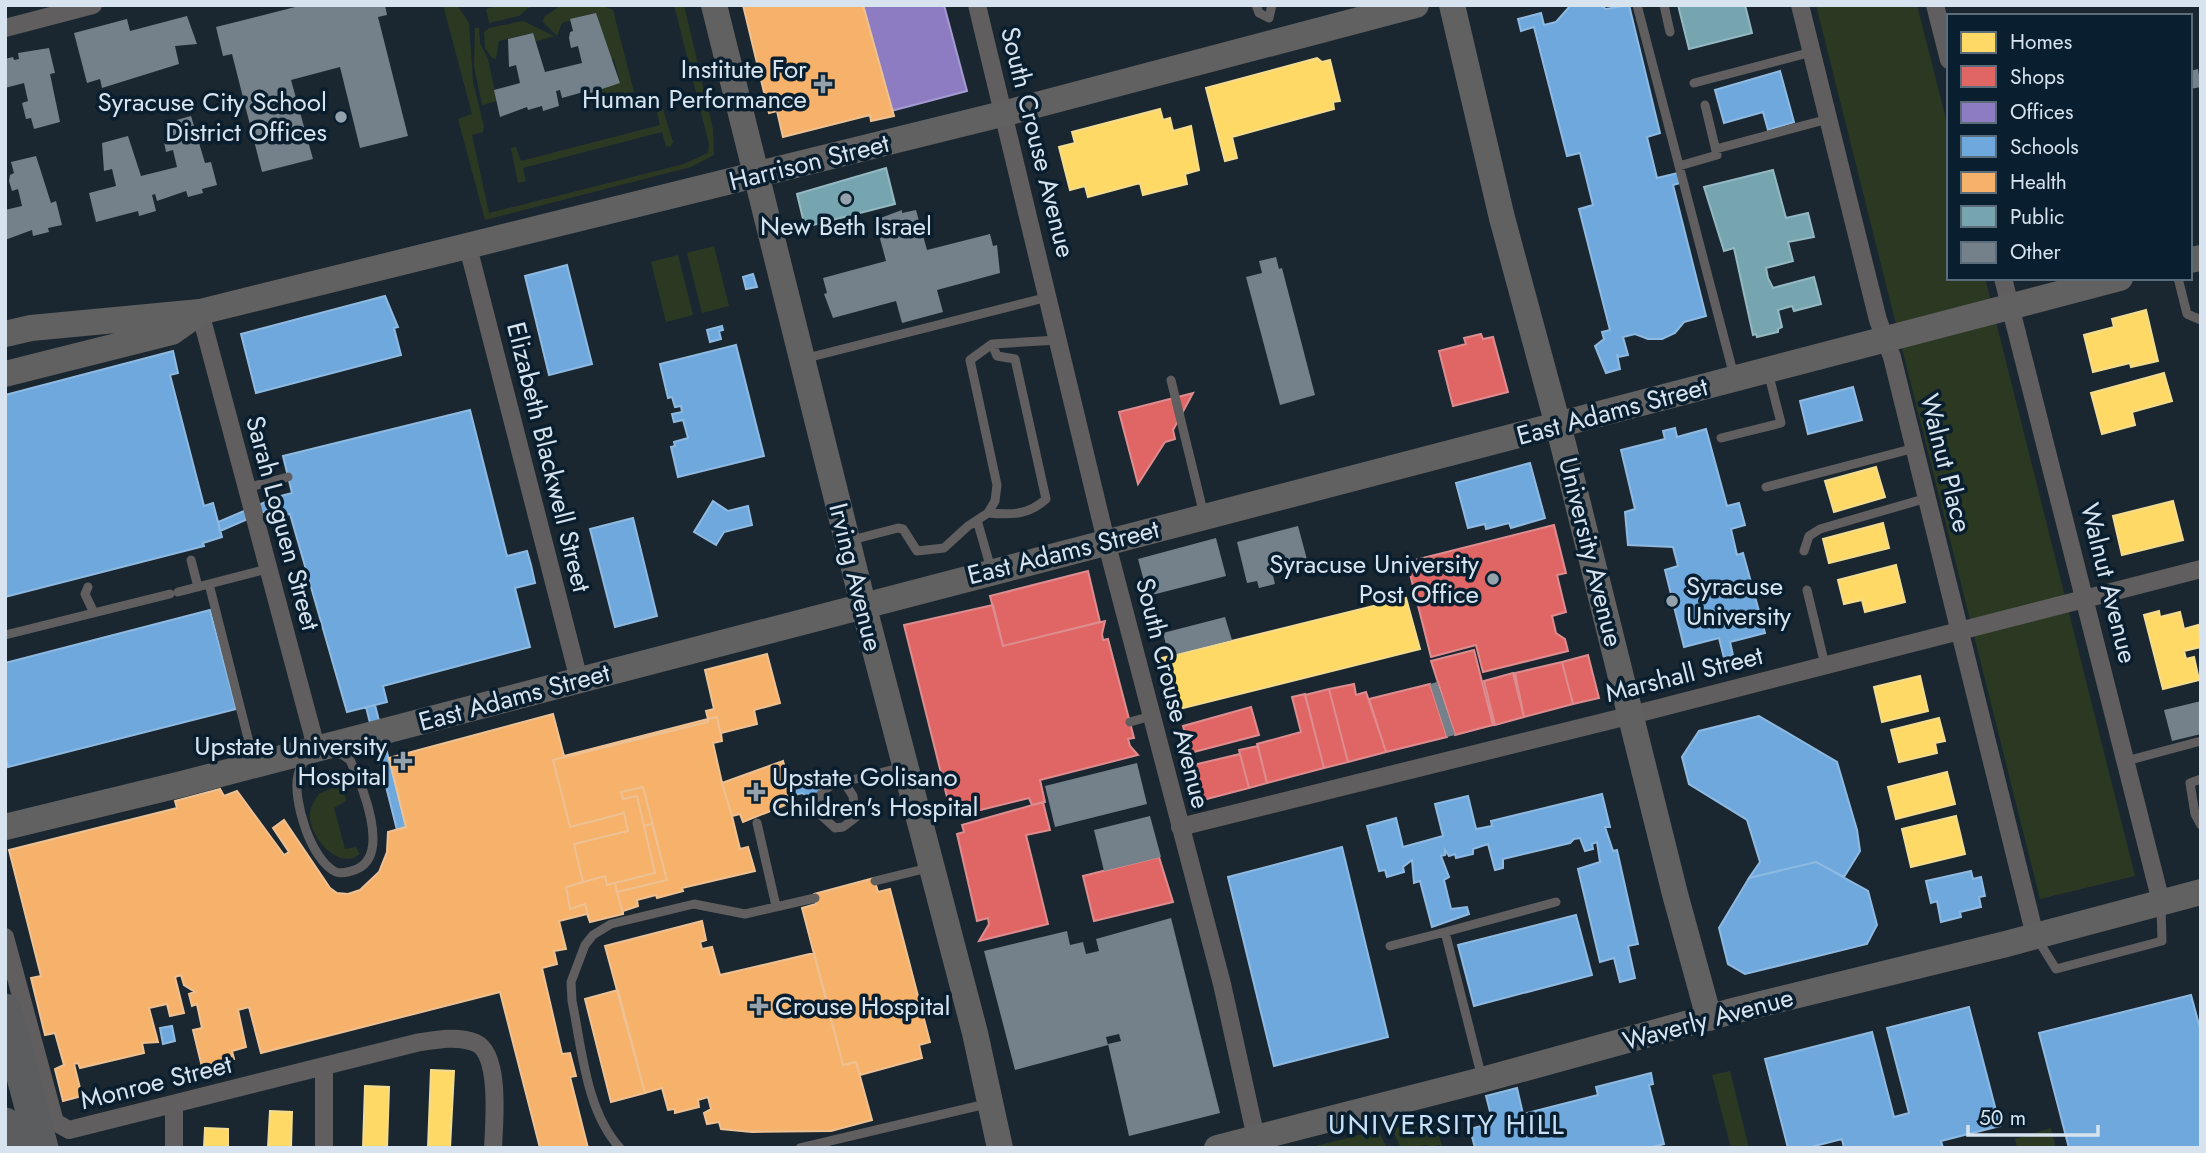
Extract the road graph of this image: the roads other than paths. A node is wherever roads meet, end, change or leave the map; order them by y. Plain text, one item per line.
1 (93, 5) edge
2 (714, 5) edge
3 (977, 5) edge
4 (1256, 5) edge
5 (1272, 5) edge
6 (1416, 5) edge
7 (1452, 5) edge
8 (1637, 5) edge
9 (1664, 5) edge
10 (1800, 5) edge
11 (1935, 5) edge
12 (5, 28) edge
13 (1670, 32) dead end
14 (1812, 52) junction
15 (1947, 52) edge
16 (1694, 83) dead end
17 (1705, 105) dead end
18 (1006, 113) junction
19 (1828, 119) junction
20 (1716, 149) junction
21 (1679, 166) junction
22 (755, 176) junction
23 (468, 247) junction
24 (2003, 280) edge
25 (2112, 280) edge
26 (2178, 280) edge
27 (1049, 297) junction
28 (2009, 306) junction
29 (200, 312) junction
30 (2201, 320) edge
31 (5, 334) edge
32 (1886, 339) junction
33 (1060, 340) junction
34 (992, 344) junction
35 (802, 360) junction
36 (1767, 370) junction
37 (5, 374) edge
38 (1735, 379) junction
39 (1171, 380) dead end
40 (1558, 425) junction
41 (1721, 438) dead end
42 (1915, 448) junction
43 (288, 477) dead end
44 (1766, 487) dead end
45 (246, 488) junction
46 (1927, 498) junction
47 (988, 513) junction
48 (1205, 516) junction
49 (977, 520) junction
50 (1106, 541) junction
51 (848, 542) junction
52 (1804, 551) dead end
53 (191, 560) dead end
54 (267, 569) junction
55 (2201, 569) edge
56 (991, 571) junction
57 (209, 584) junction
58 (88, 587) dead end
59 (198, 587) junction
60 (1807, 590) dead end
61 (2086, 598) junction
62 (863, 604) junction
63 (94, 613) junction
64 (1961, 630) junction
65 (5, 635) edge
66 (1825, 665) junction
67 (579, 681) junction
68 (1632, 715) junction
69 (1151, 716) junction
70 (1130, 722) dead end
71 (2201, 741) edge
72 (316, 747) junction
73 (2126, 761) junction
74 (254, 764) junction
75 (905, 766) junction
76 (2201, 779) edge
77 (844, 782) junction
78 (757, 823) dead end
79 (2201, 825) edge
80 (5, 827) edge
81 (1180, 827) junction
82 (932, 866) junction
83 (875, 881) dead end
84 (2201, 892) edge
85 (815, 898) dead end
86 (1556, 902) dead end
87 (2161, 902) junction
88 (776, 906) junction
89 (1445, 932) junction
90 (2035, 936) junction
91 (5, 937) edge
92 (1390, 946) dead end
93 (5, 1010) edge
94 (1709, 1018) junction
95 (324, 1066) junction
96 (1482, 1080) junction
97 (988, 1104) junction
98 (174, 1105) junction
99 (5, 1124) edge
100 (1258, 1143) edge
101 (31, 1146) edge
102 (174, 1148) edge
103 (324, 1148) edge
104 (493, 1148) edge
105 (620, 1148) edge
106 (800, 1148) edge
107 (1000, 1148) edge
108 (1216, 1148) edge

1 - 12 street
2 - 22 street, Irving Avenue
3 - 18 street, South Crouse Avenue
4 - 5 lane
6 - 18 street, Harrison Street
7 - 40 street, University Avenue
8 - 21 lane
9 - 13 lane
10 - 14 street, Walnut Place
11 - 15 street
14 - 16 lane
14 - 19 street, Walnut Place
17 - 20 lane
18 - 22 street, Harrison Street
18 - 27 street, South Crouse Avenue
19 - 20 lane
19 - 32 street, Walnut Place
20 - 21 lane
21 - 38 lane
22 - 23 street, Harrison Street
22 - 35 street, Irving Avenue
23 - 29 street, Harrison Street
23 - 67 street, Elizabeth Blackwell Street
24 - 28 street, Walnut Avenue
25 - 28 street, East Adams Street
26 - 30 lane
27 - 33 street, South Crouse Avenue
27 - 35 lane
28 - 32 street, East Adams Street
28 - 61 street, Walnut Avenue
29 - 31 street, Harrison Street
29 - 37 street, Harrison Street
29 - 45 street, Sarah Loguen Street
32 - 36 street, East Adams Street
32 - 42 street, Walnut Place
33 - 34 lane
33 - 50 street, South Crouse Avenue
34 - 47 lane
34 - 47 lane
35 - 51 street, Irving Avenue
36 - 38 street, East Adams Street
36 - 41 lane
38 - 40 street, East Adams Street
39 - 48 lane
40 - 48 street, East Adams Street
40 - 68 street, University Avenue
42 - 44 lane
42 - 46 street, Walnut Place
43 - 45 lane
45 - 54 street, Sarah Loguen Street
46 - 52 lane
46 - 64 street, Walnut Place
47 - 49 lane
48 - 50 street, East Adams Street
49 - 51 lane
49 - 56 lane
50 - 56 street, East Adams Street
50 - 69 street, South Crouse Avenue
51 - 62 street, Irving Avenue
53 - 59 lane
54 - 57 lane
54 - 72 street, Sarah Loguen Street
55 - 61 street, Marshall Street
56 - 62 street, East Adams Street
57 - 59 lane
57 - 74 lane
58 - 63 lane
59 - 63 lane
60 - 66 lane
61 - 64 street, Marshall Street
61 - 73 street, Walnut Avenue
62 - 67 street, East Adams Street
62 - 75 street, Irving Avenue
63 - 65 lane
64 - 66 street, Marshall Street
64 - 90 street, Walnut Place
66 - 68 street, Marshall Street
67 - 72 street, East Adams Street
68 - 81 street, Marshall Street
68 - 94 street, University Avenue
69 - 70 lane
69 - 81 street, South Crouse Avenue
71 - 73 lane
72 - 72 lane
72 - 74 street, East Adams Street
73 - 87 street, Walnut Avenue
74 - 80 street, East Adams Street
75 - 77 lane
75 - 82 street, Irving Avenue
76 - 79 lane
77 - 77 lane
78 - 88 lane
81 - 100 street, South Crouse Avenue
82 - 83 lane
82 - 97 street, Irving Avenue
84 - 87 street, Waverly Avenue
85 - 88 lane
86 - 89 lane
87 - 90 street, Waverly Avenue
87 - 90 lane
88 - 105 lane
89 - 92 lane
89 - 96 lane
90 - 94 street, Waverly Avenue
91 - 98 street, Monroe Street
93 - 101 highway
94 - 96 street, Waverly Avenue
95 - 98 street, Monroe Street
95 - 103 street
95 - 104 street, Monroe Street
96 - 100 street, Waverly Avenue
97 - 106 lane
97 - 107 street, Irving Avenue
98 - 102 street
99 - 101 highway
100 - 108 street, Waverly Avenue

